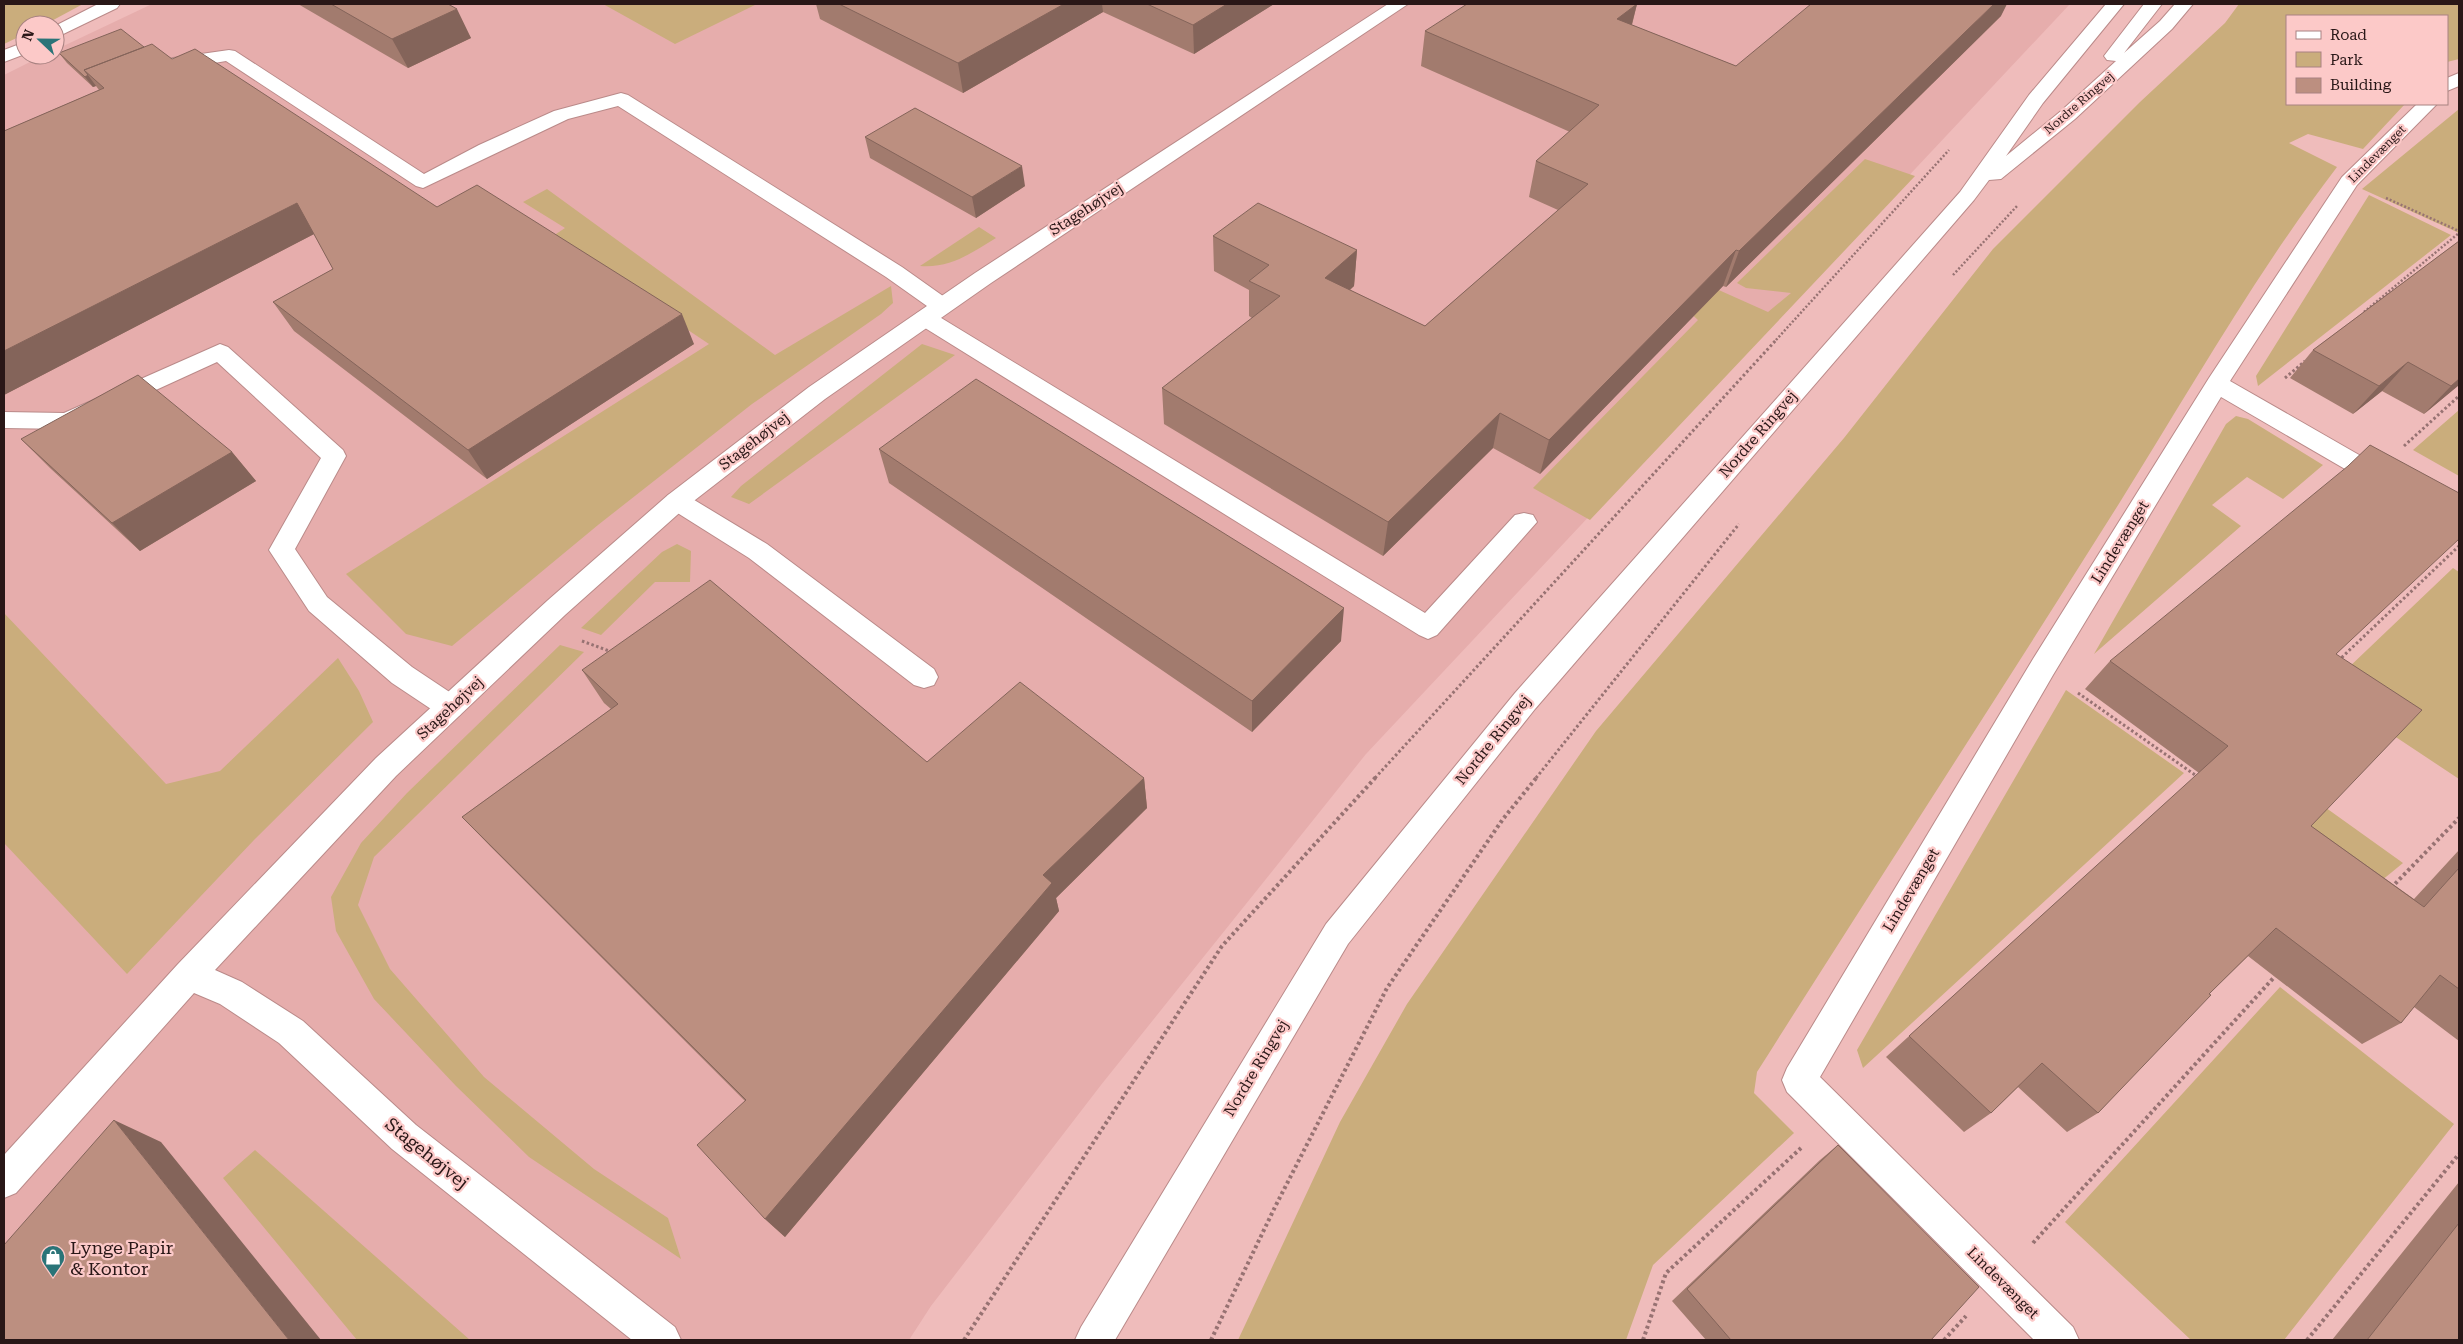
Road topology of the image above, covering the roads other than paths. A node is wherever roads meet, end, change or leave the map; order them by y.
1 (111, 4) edge
2 (1398, 4) edge
3 (2115, 4) edge
4 (2154, 4) edge
5 (2184, 4) edge
6 (65, 28) edge
7 (152, 72) edge
8 (2427, 105) edge
9 (2068, 115) junction
10 (1967, 196) junction
11 (933, 312) junction
12 (2217, 384) junction
13 (4, 420) edge
14 (2401, 490) edge
15 (677, 501) junction
16 (1524, 522) dead end
17 (924, 676) dead end
18 (450, 707) junction
19 (189, 975) junction
20 (4, 1181) edge
21 (662, 1340) edge
22 (1094, 1340) edge
23 (2060, 1340) edge

1 - 6 street
2 - 11 street, Stagehøjvej
3 - 10 street, Nordre Ringvej
4 - 9 street
5 - 9 street, Nordre Ringvej
7 - 11 street
8 - 12 street, Lindevænget
9 - 10 street, Nordre Ringvej
10 - 22 street, Nordre Ringvej
11 - 15 street, Stagehøjvej
11 - 16 street
12 - 14 street
12 - 23 street, Lindevænget
13 - 18 street
15 - 17 street
15 - 18 street, Stagehøjvej
18 - 19 street, Stagehøjvej
19 - 20 street, Stagehøjvej
19 - 21 street, Stagehøjvej

